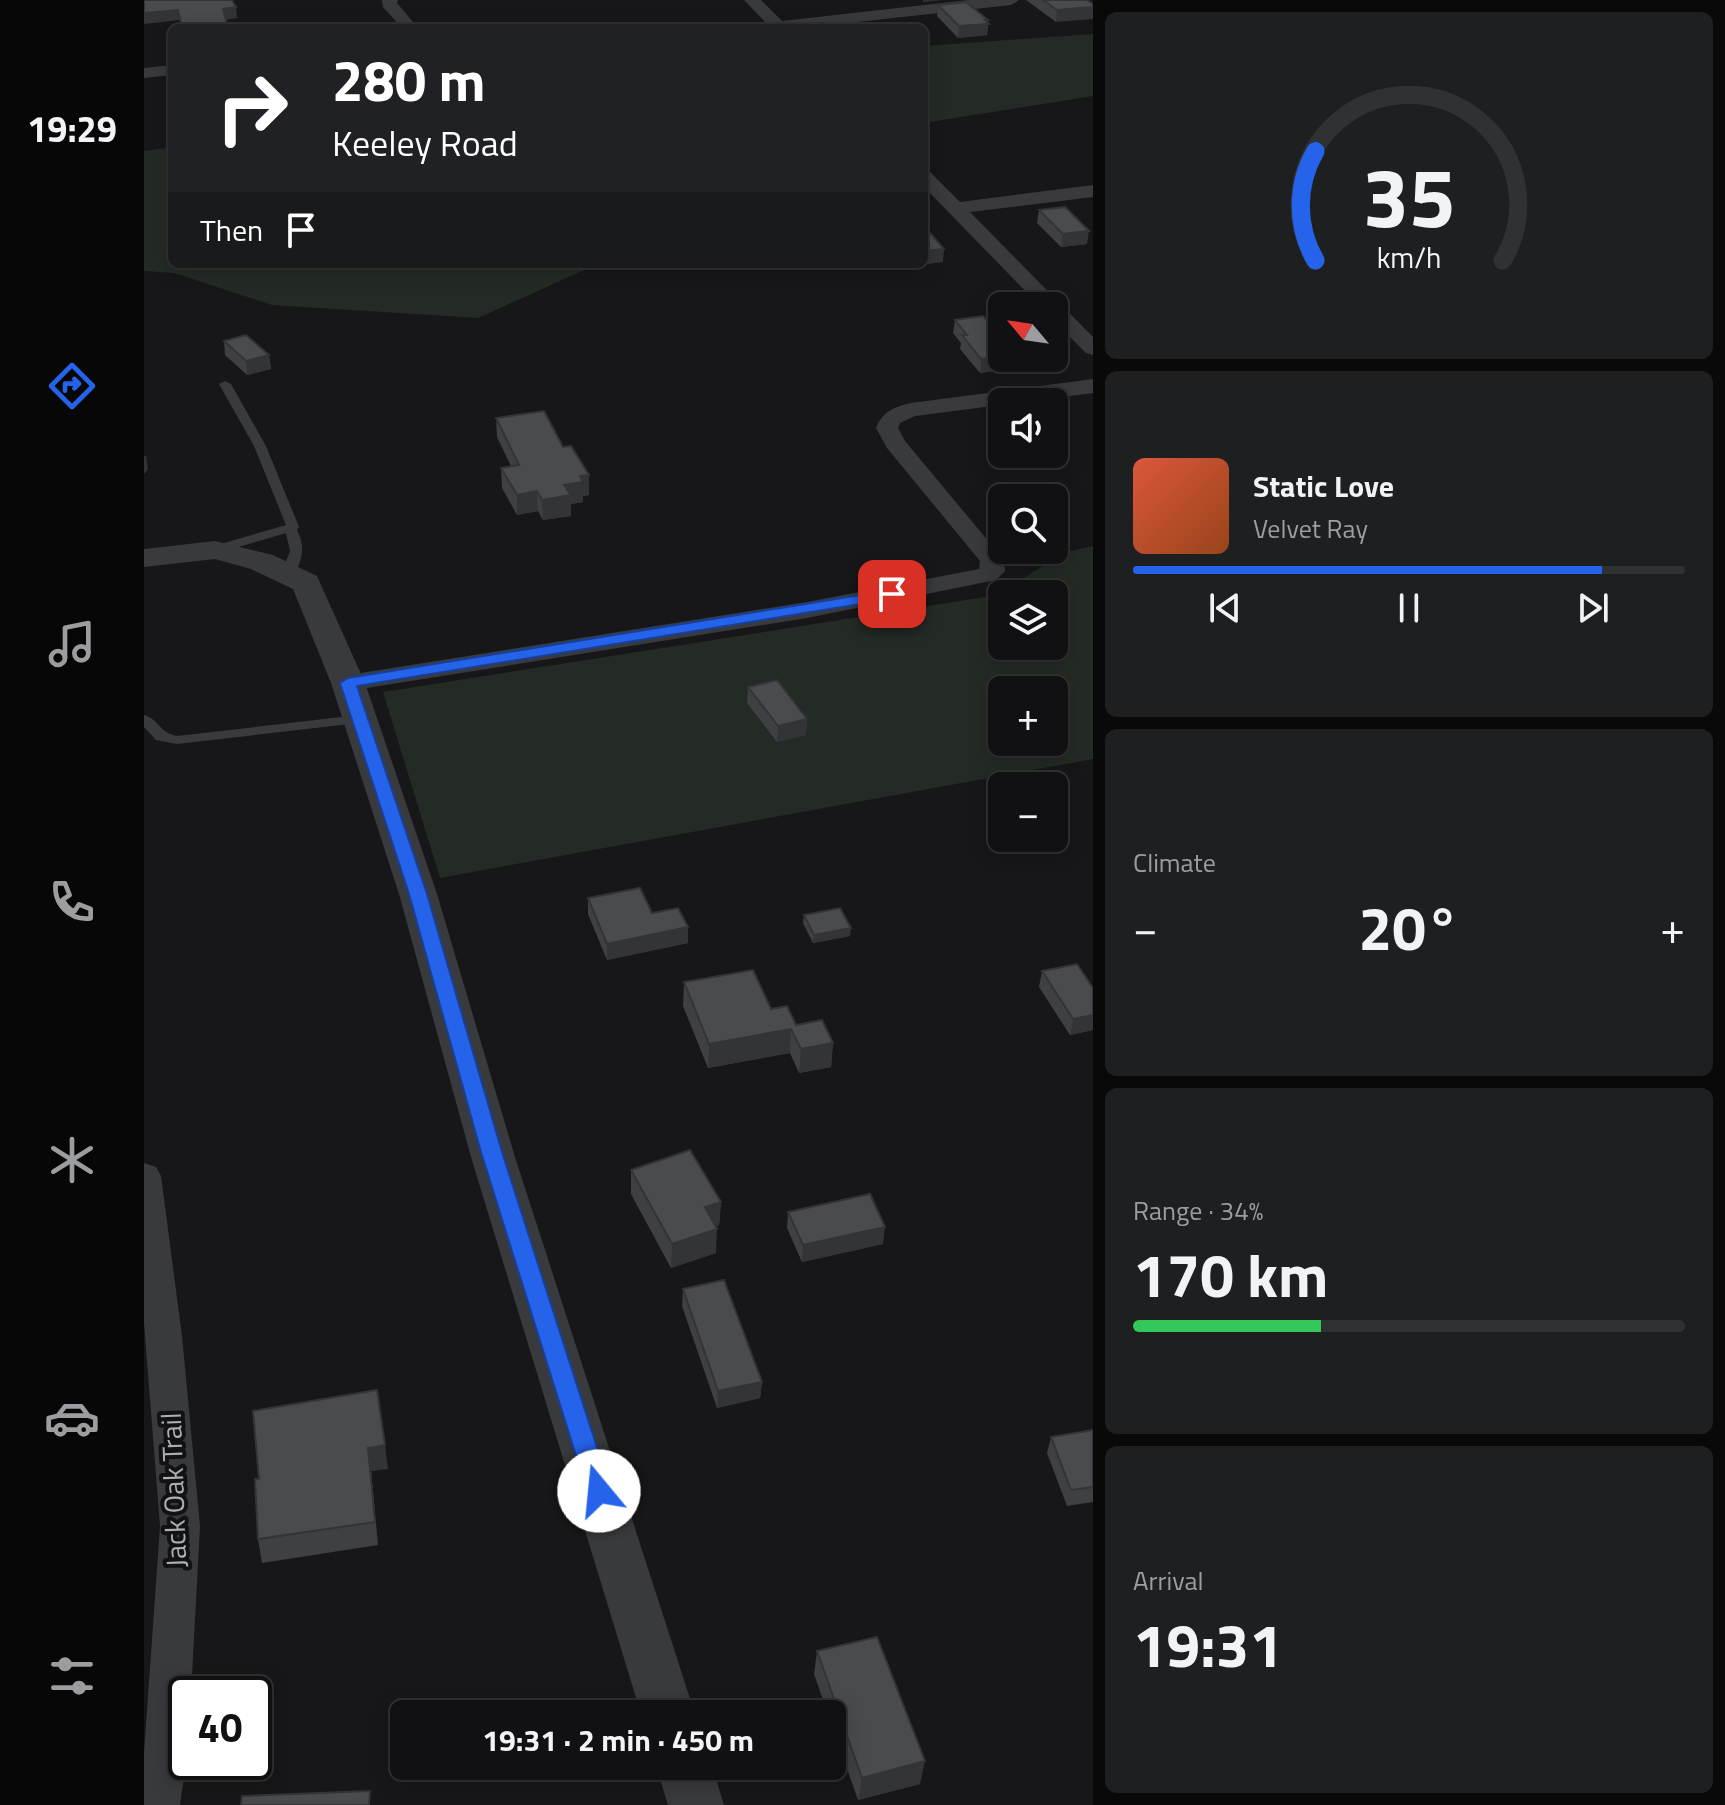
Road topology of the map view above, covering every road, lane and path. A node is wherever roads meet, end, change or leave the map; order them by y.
1 (390, 0) edge
2 (752, 0) edge
3 (1011, 0) edge
4 (408, 24) edge
5 (776, 24) edge
6 (805, 24) edge
7 (168, 70) edge
8 (144, 73) edge
9 (928, 180) edge
10 (1093, 191) edge
11 (956, 208) junction
12 (1037, 292) edge
13 (1068, 323) edge
14 (1093, 349) edge
15 (225, 384) dead end
16 (1093, 386) edge
17 (290, 528) junction
18 (215, 550) junction
19 (144, 558) edge
20 (288, 574) junction
21 (354, 701) junction
22 (144, 719) edge
23 (144, 1176) edge
24 (154, 1338) edge
25 (664, 1700) edge
26 (688, 1780) edge
27 (158, 1805) edge
28 (696, 1805) edge

1 - 4 street
2 - 5 street
3 - 6 street
7 - 8 street
9 - 11 street
10 - 11 street
11 - 12 street
13 - 14 street
15 - 17 lane
16 - 21 street
17 - 18 lane
17 - 20 lane
18 - 19 street
18 - 20 street
20 - 21 street
21 - 22 lane
21 - 25 street
23 - 24 street, Jack Oak Trail
24 - 27 street, Jack Oak Trail
26 - 28 street

